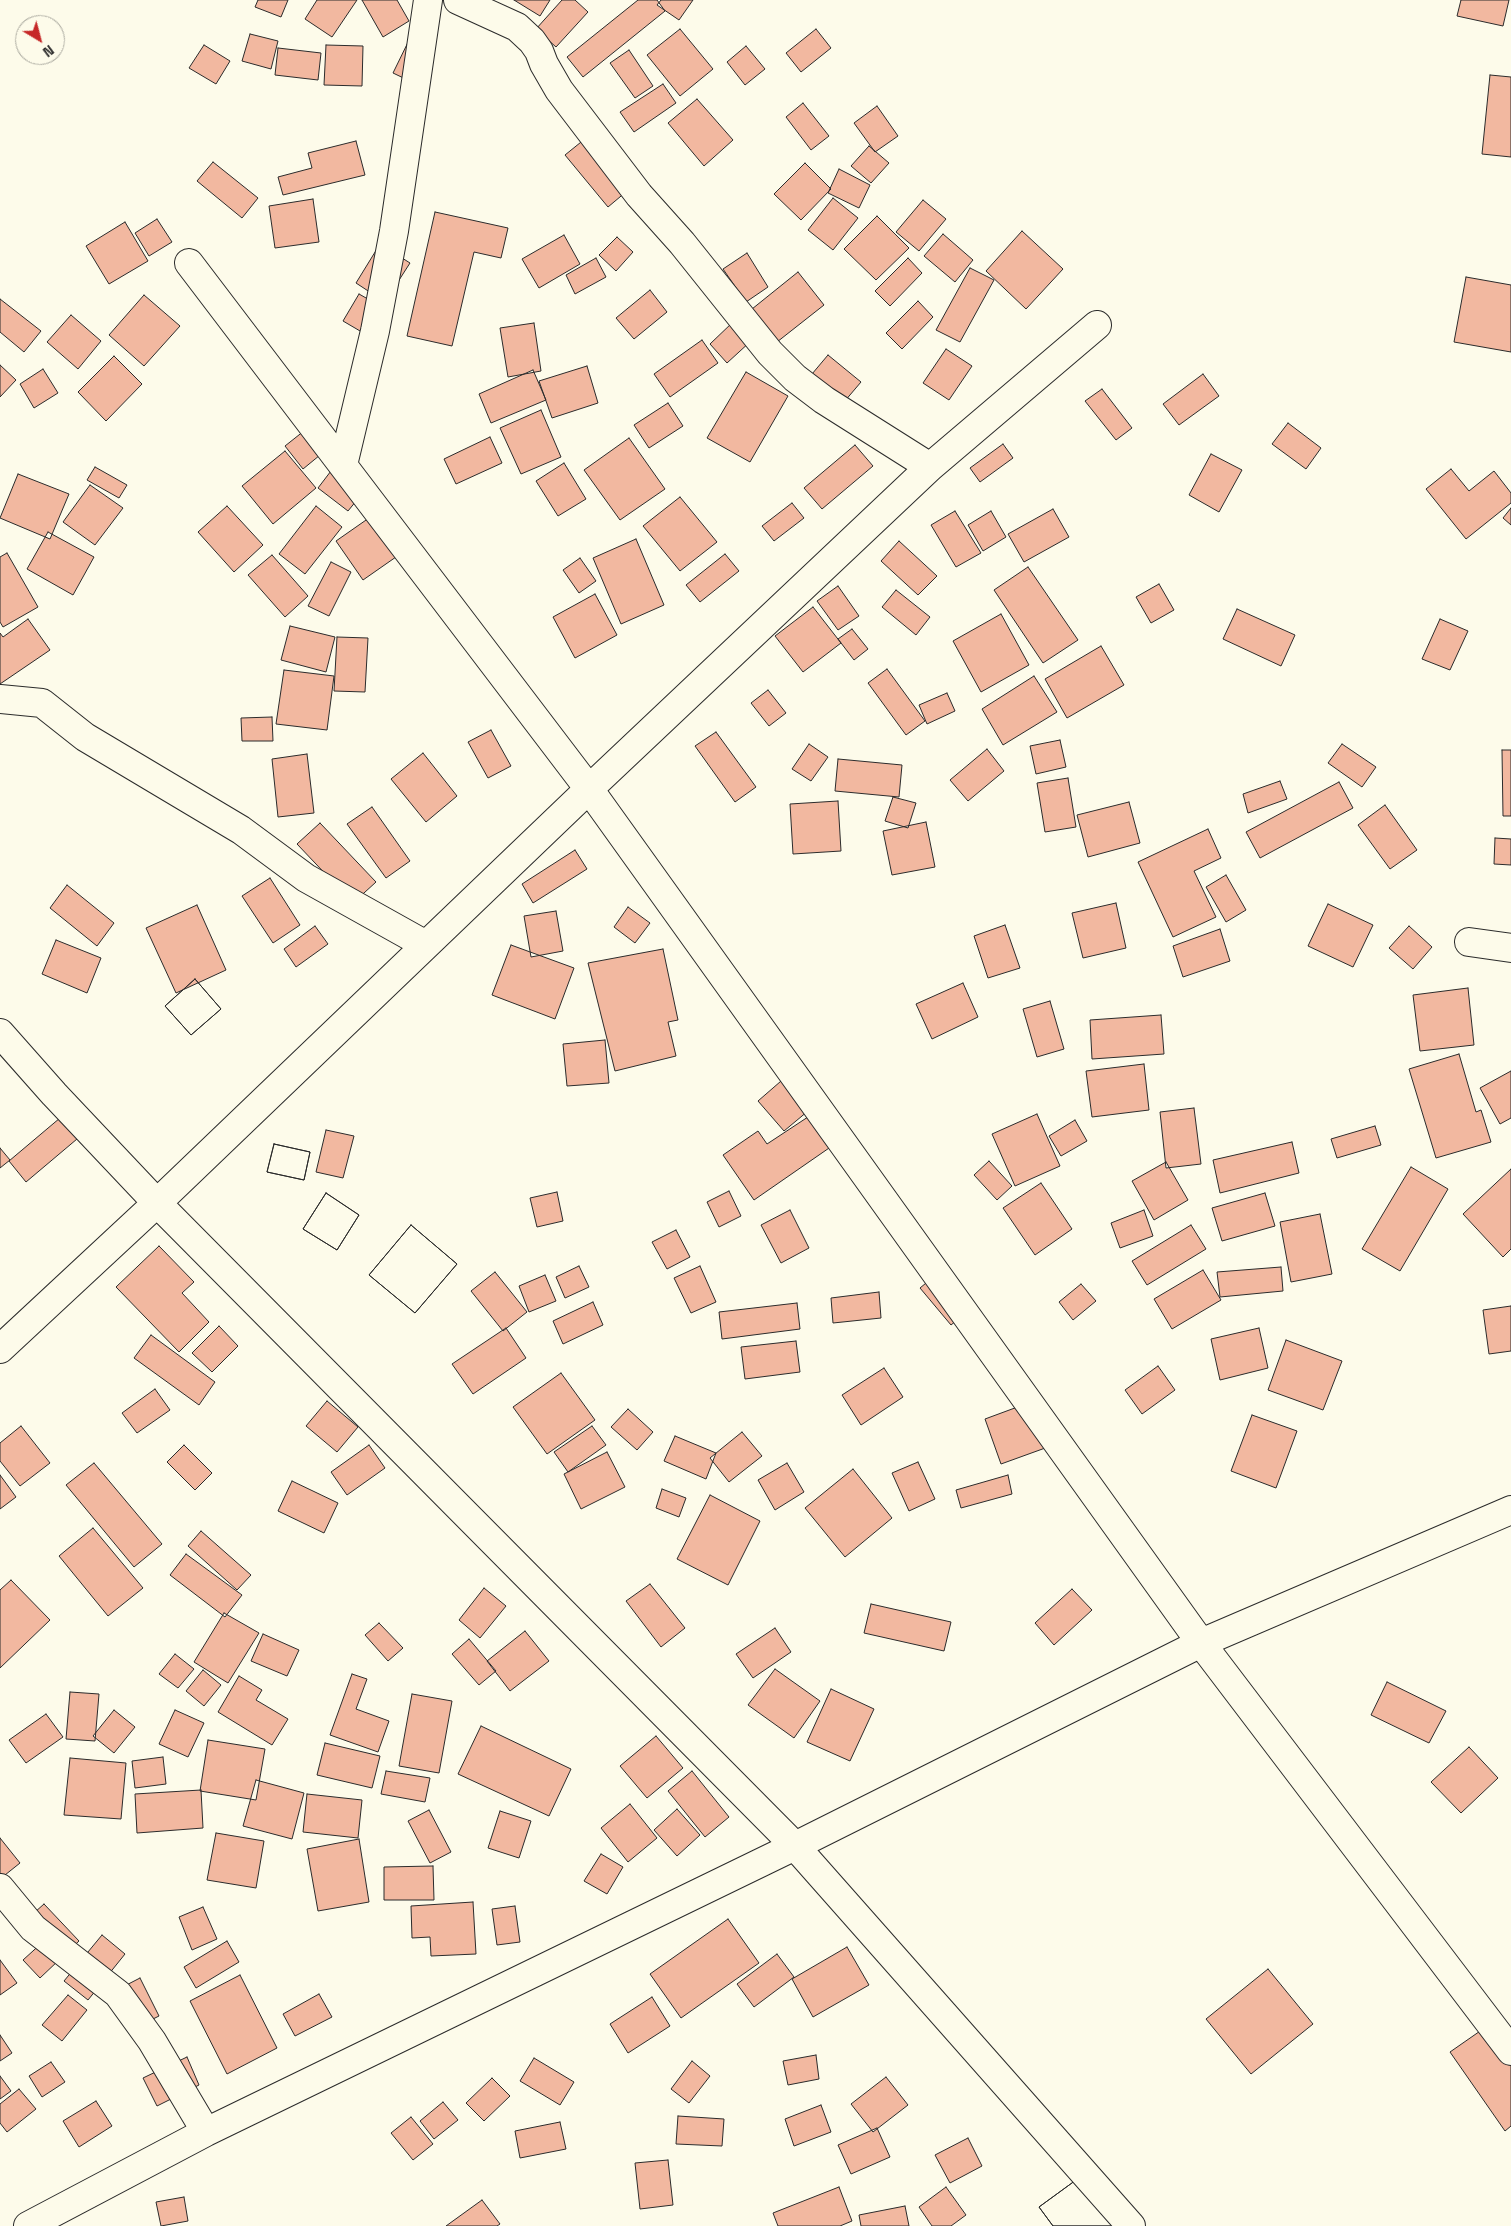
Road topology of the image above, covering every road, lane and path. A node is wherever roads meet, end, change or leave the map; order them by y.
1 (428, 0) edge
2 (458, 0) edge
3 (189, 263) dead end
4 (1097, 325) dead end
5 (343, 465) junction
6 (930, 467) junction
7 (0, 699) edge
8 (590, 789) junction
9 (1469, 942) dead end
10 (426, 945) junction
11 (1511, 948) edge
12 (0, 1032) edge
13 (157, 1203) junction
14 (0, 1349) edge
15 (1511, 1510) edge
16 (1200, 1643) junction
17 (795, 1846) junction
18 (0, 1888) edge
19 (1511, 2051) edge
20 (206, 2132) junction
21 (28, 2226) edge
22 (1131, 2226) edge

1 - 5 street
2 - 6 street
3 - 5 street
4 - 6 street
5 - 8 street
6 - 8 street
7 - 10 street
8 - 10 street
8 - 16 street
9 - 11 street
10 - 13 street
12 - 13 street
13 - 14 street
13 - 17 street
15 - 16 street
16 - 17 street
16 - 19 street
17 - 20 street
17 - 22 street
18 - 20 street
20 - 21 street

